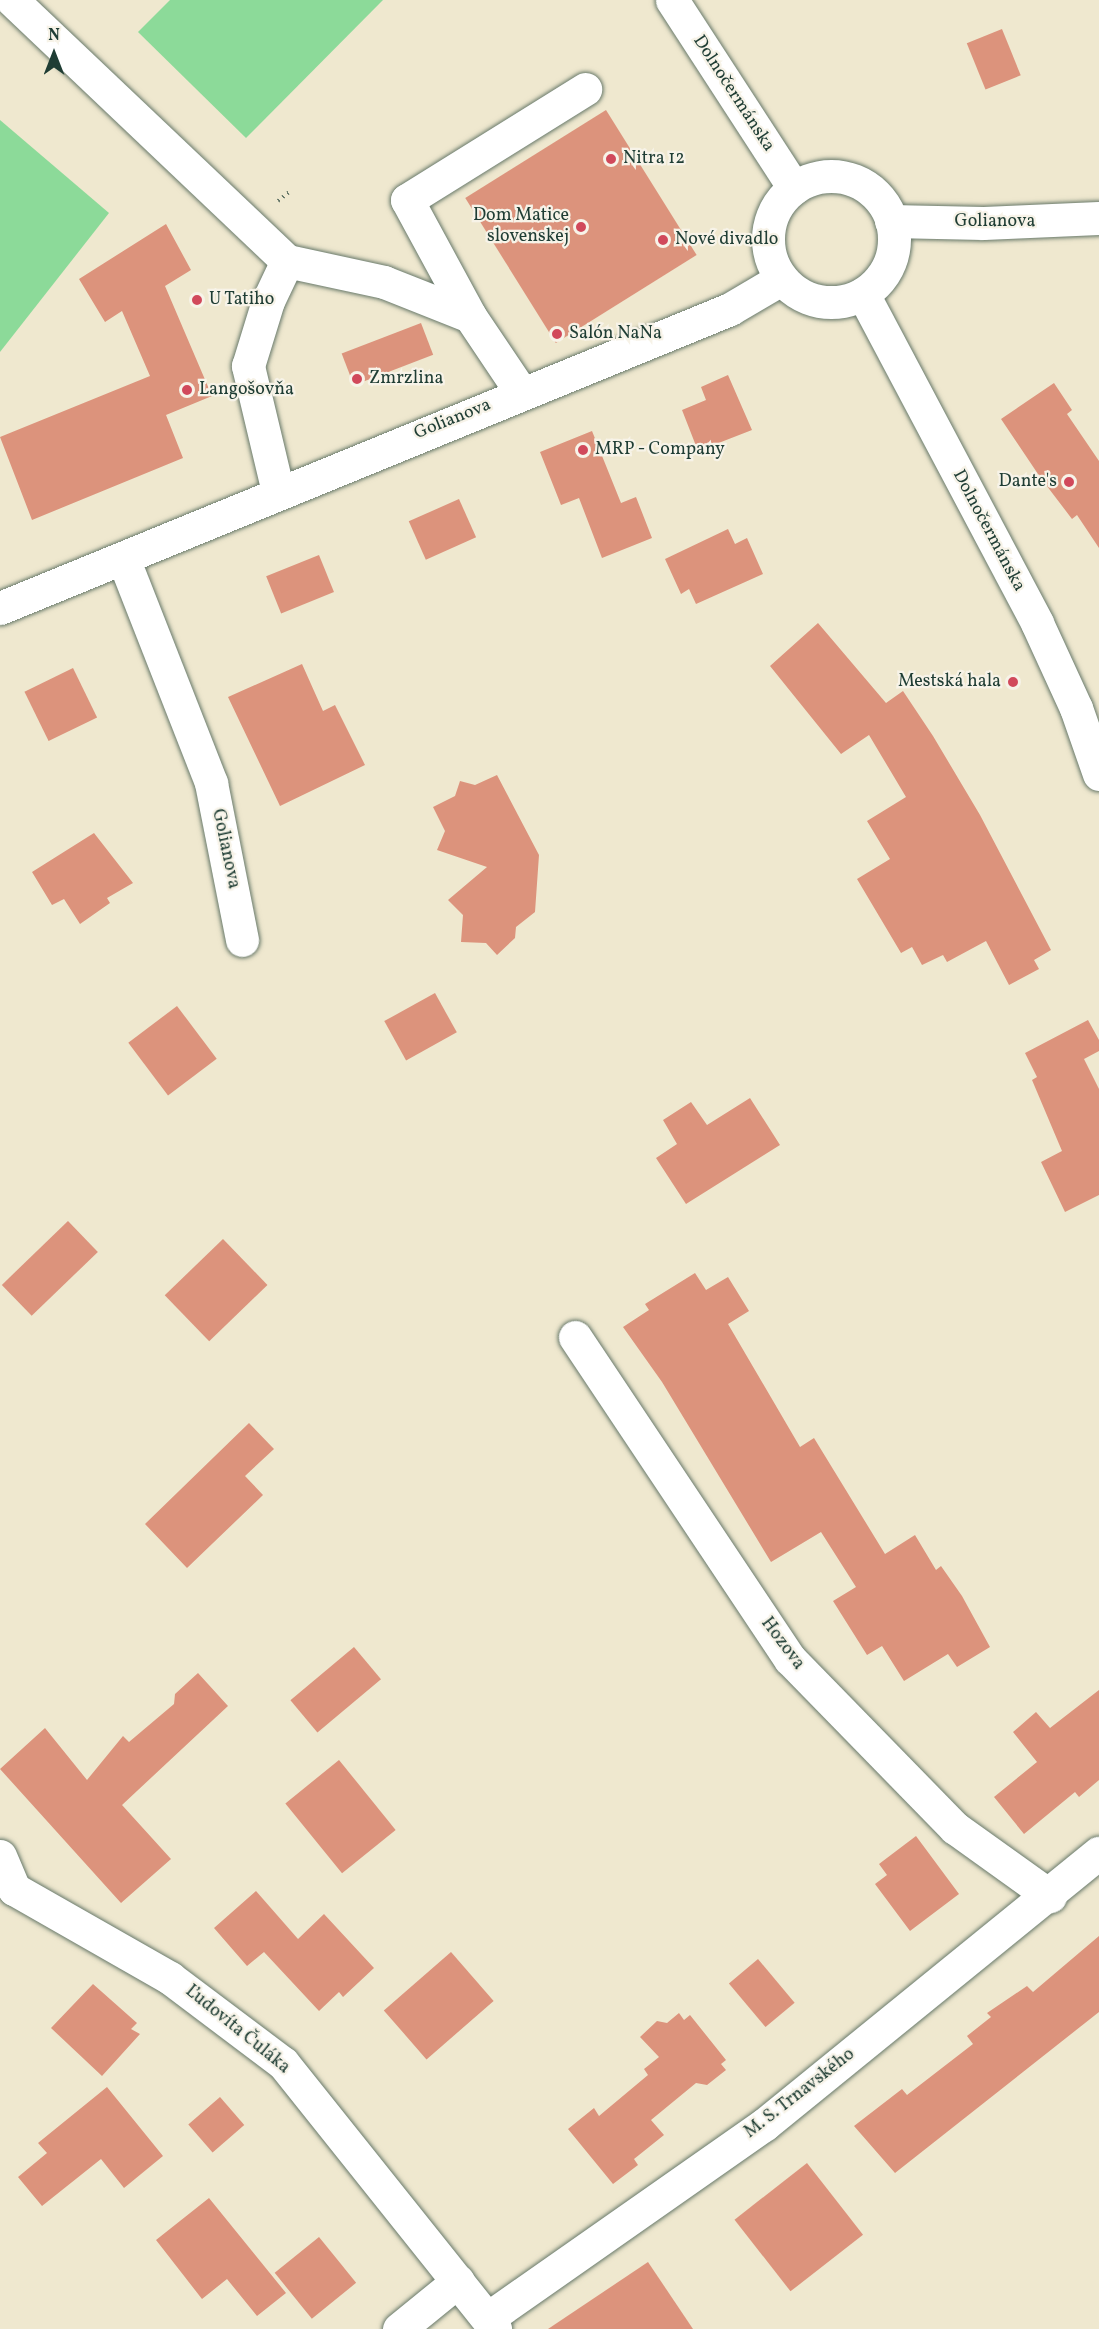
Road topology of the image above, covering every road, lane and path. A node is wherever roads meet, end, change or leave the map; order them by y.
1 (12, 0) edge
2 (672, 0) edge
3 (585, 89) dead end
4 (794, 188) junction
5 (1099, 218) edge
6 (891, 221) junction
7 (287, 261) junction
8 (781, 279) junction
9 (863, 294) junction
10 (470, 316) junction
11 (521, 392) junction
12 (278, 492) junction
13 (123, 558) junction
14 (0, 608) edge
15 (1099, 774) edge
16 (242, 940) dead end
17 (575, 1337) dead end
18 (1099, 1853) edge
19 (0, 1856) edge
20 (1050, 1896) junction
21 (458, 2281) junction
22 (491, 2324) edge
23 (399, 2329) edge

1 - 7 street
2 - 4 street, Dolnočermánska
3 - 10 street
4 - 6 street
4 - 8 street
5 - 6 street, Golianova
6 - 9 street
7 - 10 street
7 - 12 street
8 - 9 street
8 - 11 street, Golianova
9 - 15 street, Dolnočermánska
10 - 11 street
11 - 12 street, Golianova
12 - 13 street, Golianova
13 - 14 street, Golianova
13 - 16 street, Golianova
17 - 20 street, Hozova
18 - 20 street, M. S. Trnavského
19 - 21 street, Ľudovíta Čuláka
20 - 22 street, M. S. Trnavského
21 - 22 street, Ľudovíta Čuláka
21 - 23 street

